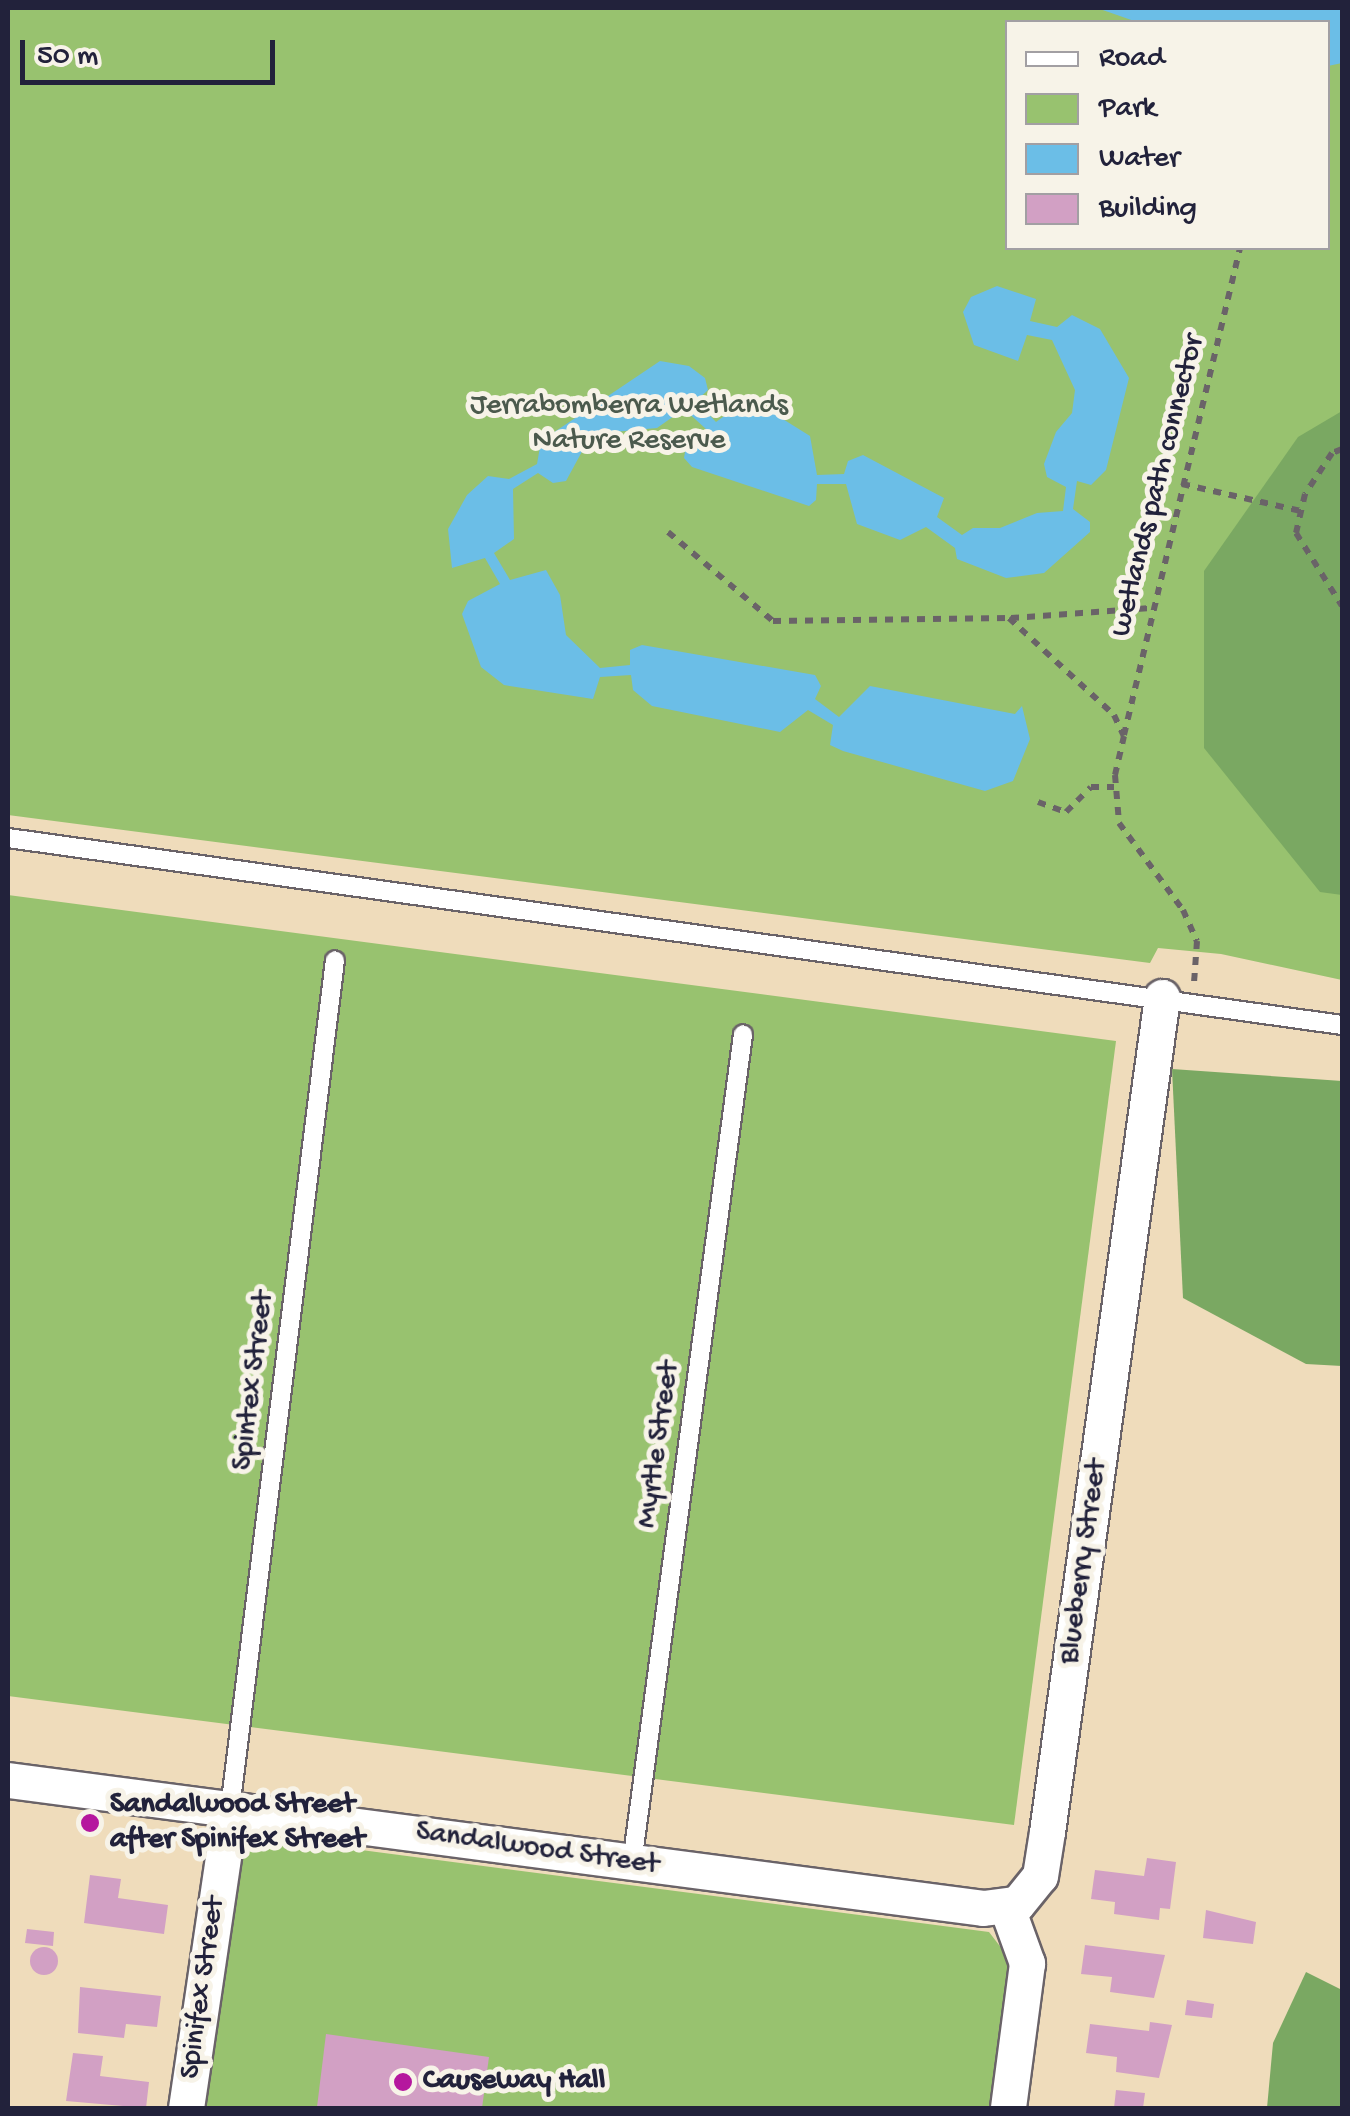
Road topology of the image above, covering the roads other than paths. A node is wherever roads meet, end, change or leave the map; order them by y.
1 (8, 838) edge
2 (335, 960) dead end
3 (1177, 999) junction
4 (1342, 1025) edge
5 (743, 1034) dead end
6 (8, 1780) edge
7 (230, 1809) junction
8 (632, 1863) junction
9 (1006, 1908) junction
10 (186, 2108) edge
11 (1008, 2108) edge

1 - 3 lane
2 - 7 lane, Spintex Street
3 - 4 lane
3 - 9 street, Blueberry Street
5 - 8 lane, Myrtle Street
6 - 7 street, Sandalwood Street
7 - 8 street, Sandalwood Street
7 - 10 street, Spinifex Street
8 - 9 street, Sandalwood Street
9 - 11 street

